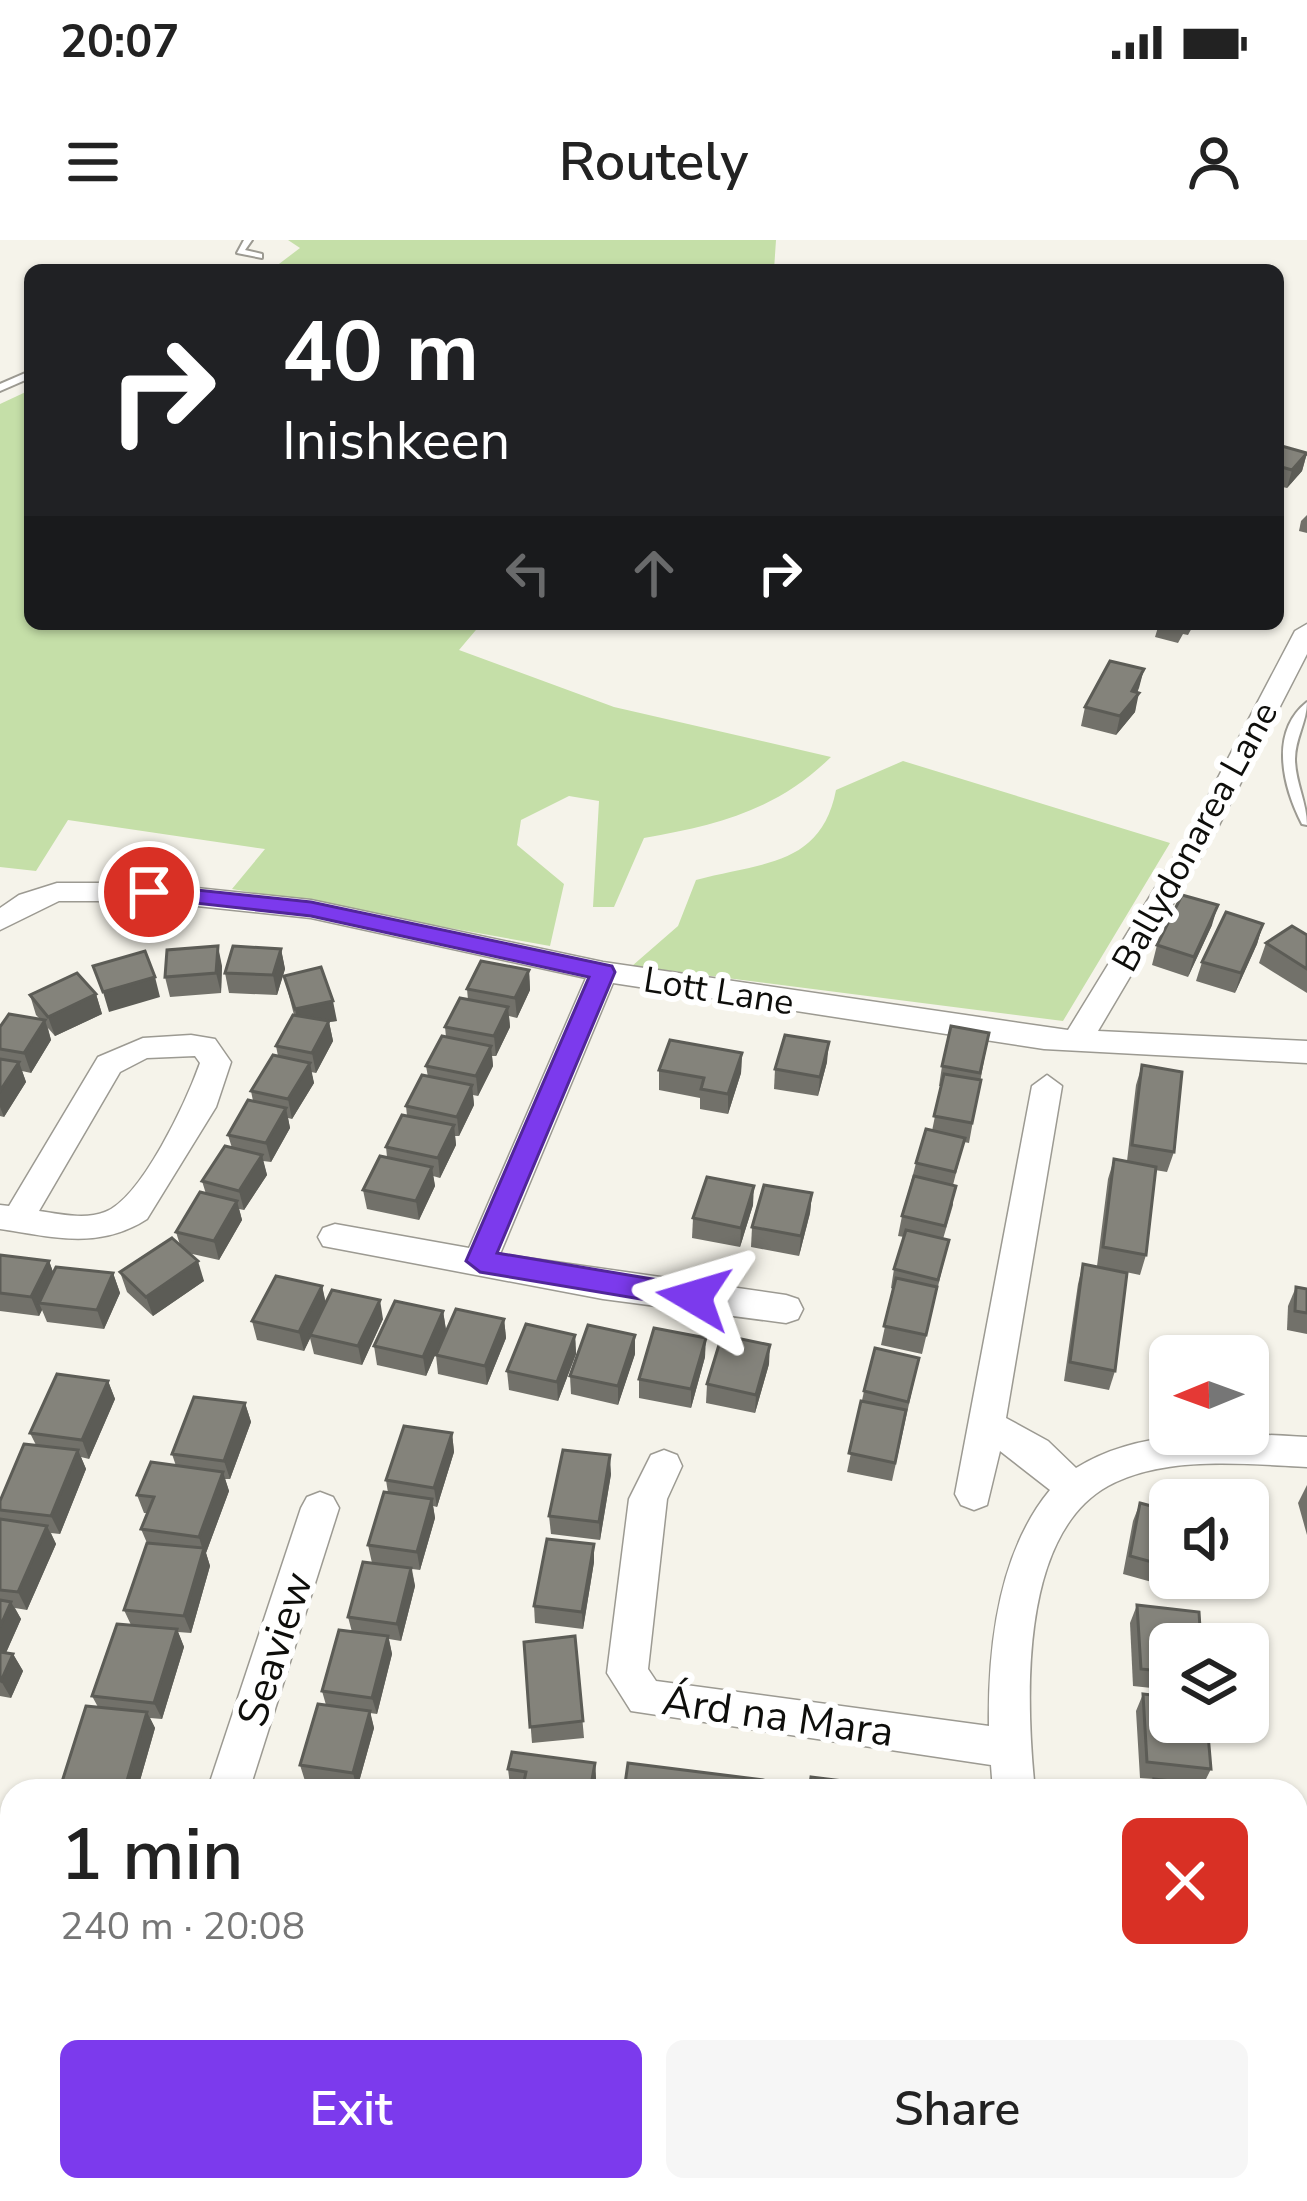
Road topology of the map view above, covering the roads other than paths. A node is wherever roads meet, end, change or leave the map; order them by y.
1 (248, 240) edge
2 (247, 264) edge
3 (1307, 631) edge
4 (1307, 706) edge
5 (1307, 821) edge
6 (0, 890) edge
7 (29, 902) junction
8 (0, 921) edge
9 (603, 972) junction
10 (1078, 1039) junction
11 (1307, 1052) edge
12 (1047, 1086) dead end
13 (9, 1218) edge
14 (335, 1237) dead end
15 (480, 1261) junction
16 (786, 1309) dead end
17 (990, 1426) junction
18 (1307, 1452) edge
19 (664, 1466) dead end
20 (1074, 1490) junction
21 (974, 1495) dead end
22 (320, 1508) dead end
23 (1008, 1748) junction
24 (233, 1779) edge
25 (1012, 1779) edge

1 - 2 lane
3 - 10 street, Ballydonarea Lane
4 - 5 lane
6 - 7 street
7 - 8 street, Lott Lane
7 - 9 street, Lott Lane
9 - 10 street, Lott Lane
9 - 15 street
10 - 11 street, Lott Lane
12 - 17 street
13 - 13 street
14 - 15 street
15 - 16 street
17 - 20 street
17 - 21 street
18 - 20 street
19 - 23 street, Árd na Mara
20 - 23 street
22 - 24 street, Seaview
23 - 25 street

